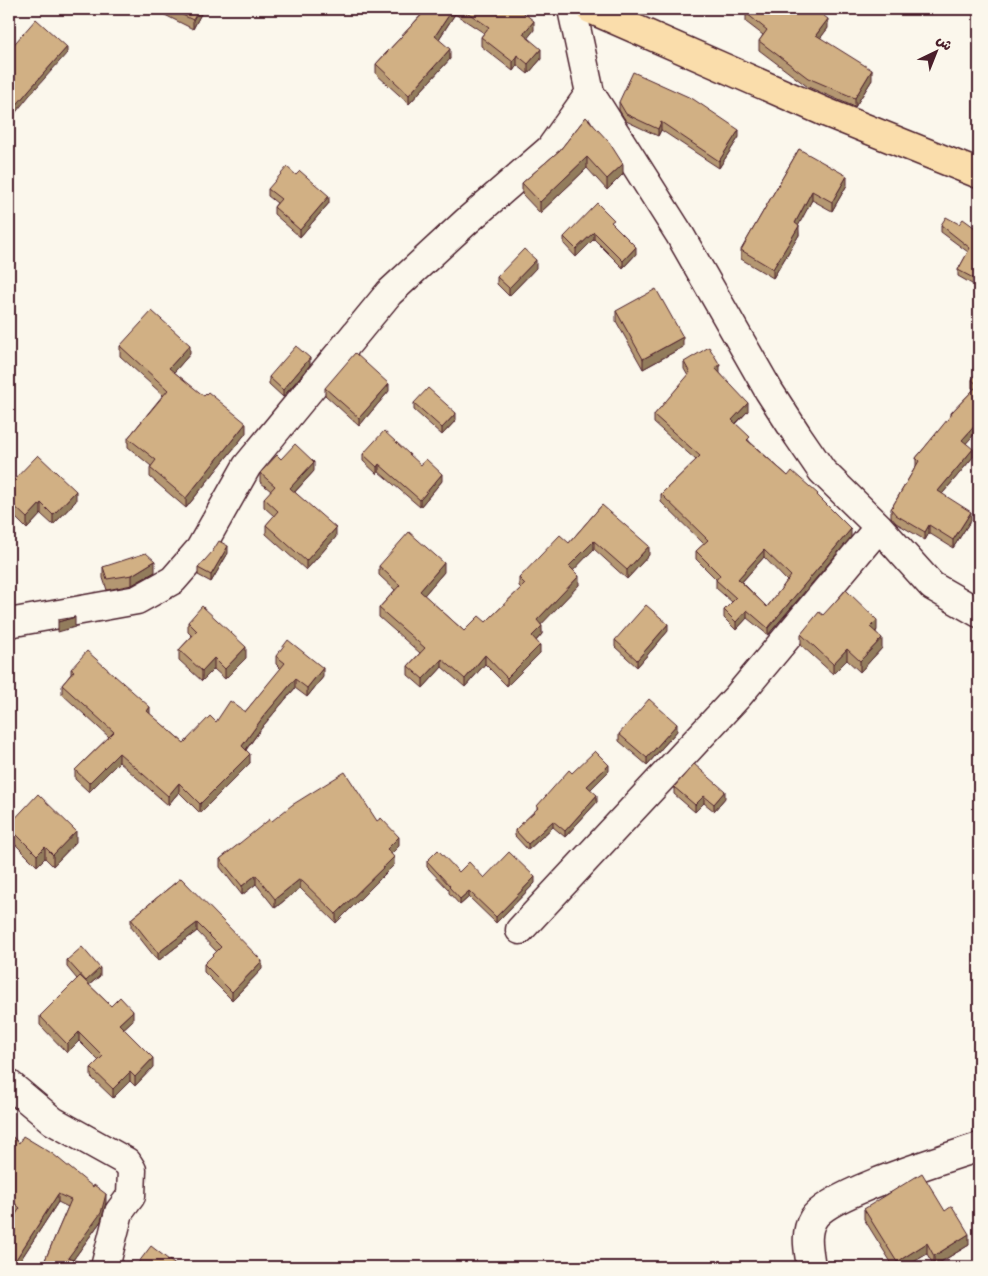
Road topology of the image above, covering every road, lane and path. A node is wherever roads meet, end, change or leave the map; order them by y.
1 (572, 9) edge
2 (590, 9) edge
3 (590, 93) junction
4 (979, 174) edge
5 (879, 527) junction
6 (979, 613) edge
7 (9, 623) edge
8 (520, 930) dead end
9 (9, 1084) edge
10 (979, 1147) edge
11 (105, 1267) edge
12 (811, 1267) edge

1 - 3 street
2 - 4 main road
3 - 5 street
3 - 7 street
5 - 6 street
5 - 8 street
9 - 11 street
10 - 12 street

